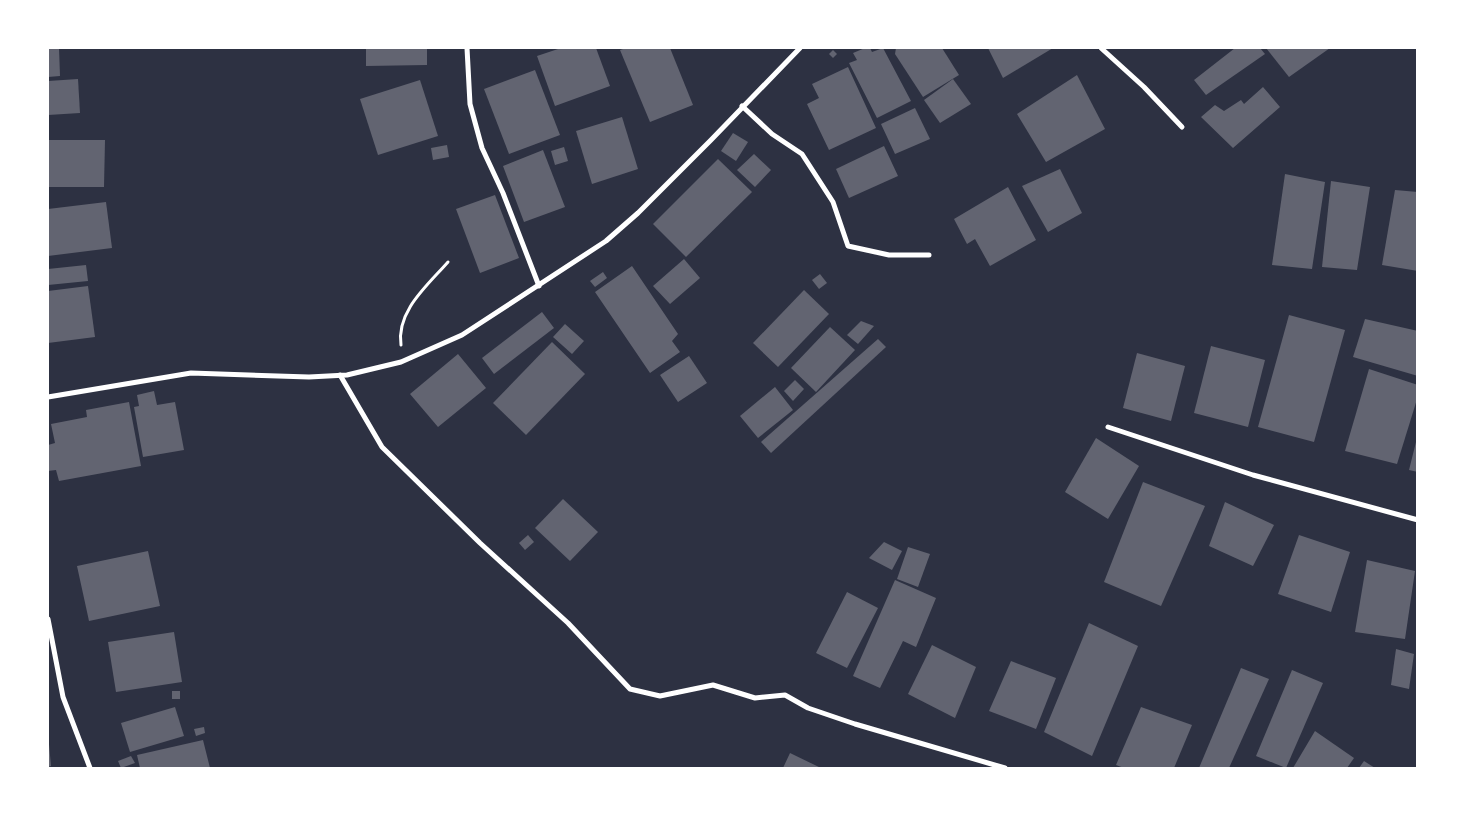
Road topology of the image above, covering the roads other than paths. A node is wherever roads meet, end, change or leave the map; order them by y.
1 (467, 48) edge
2 (800, 48) edge
3 (1101, 48) edge
4 (742, 106) junction
5 (1182, 127) dead end
6 (929, 255) dead end
7 (539, 286) junction
8 (340, 375) junction
9 (48, 397) edge
10 (1108, 427) dead end
11 (1418, 520) edge
12 (48, 619) edge
13 (90, 768) edge
14 (1005, 768) edge

1 - 7 street
2 - 4 street
3 - 5 street
4 - 6 street
4 - 7 street
7 - 8 street
8 - 9 street
8 - 14 street
10 - 11 street
12 - 13 street

